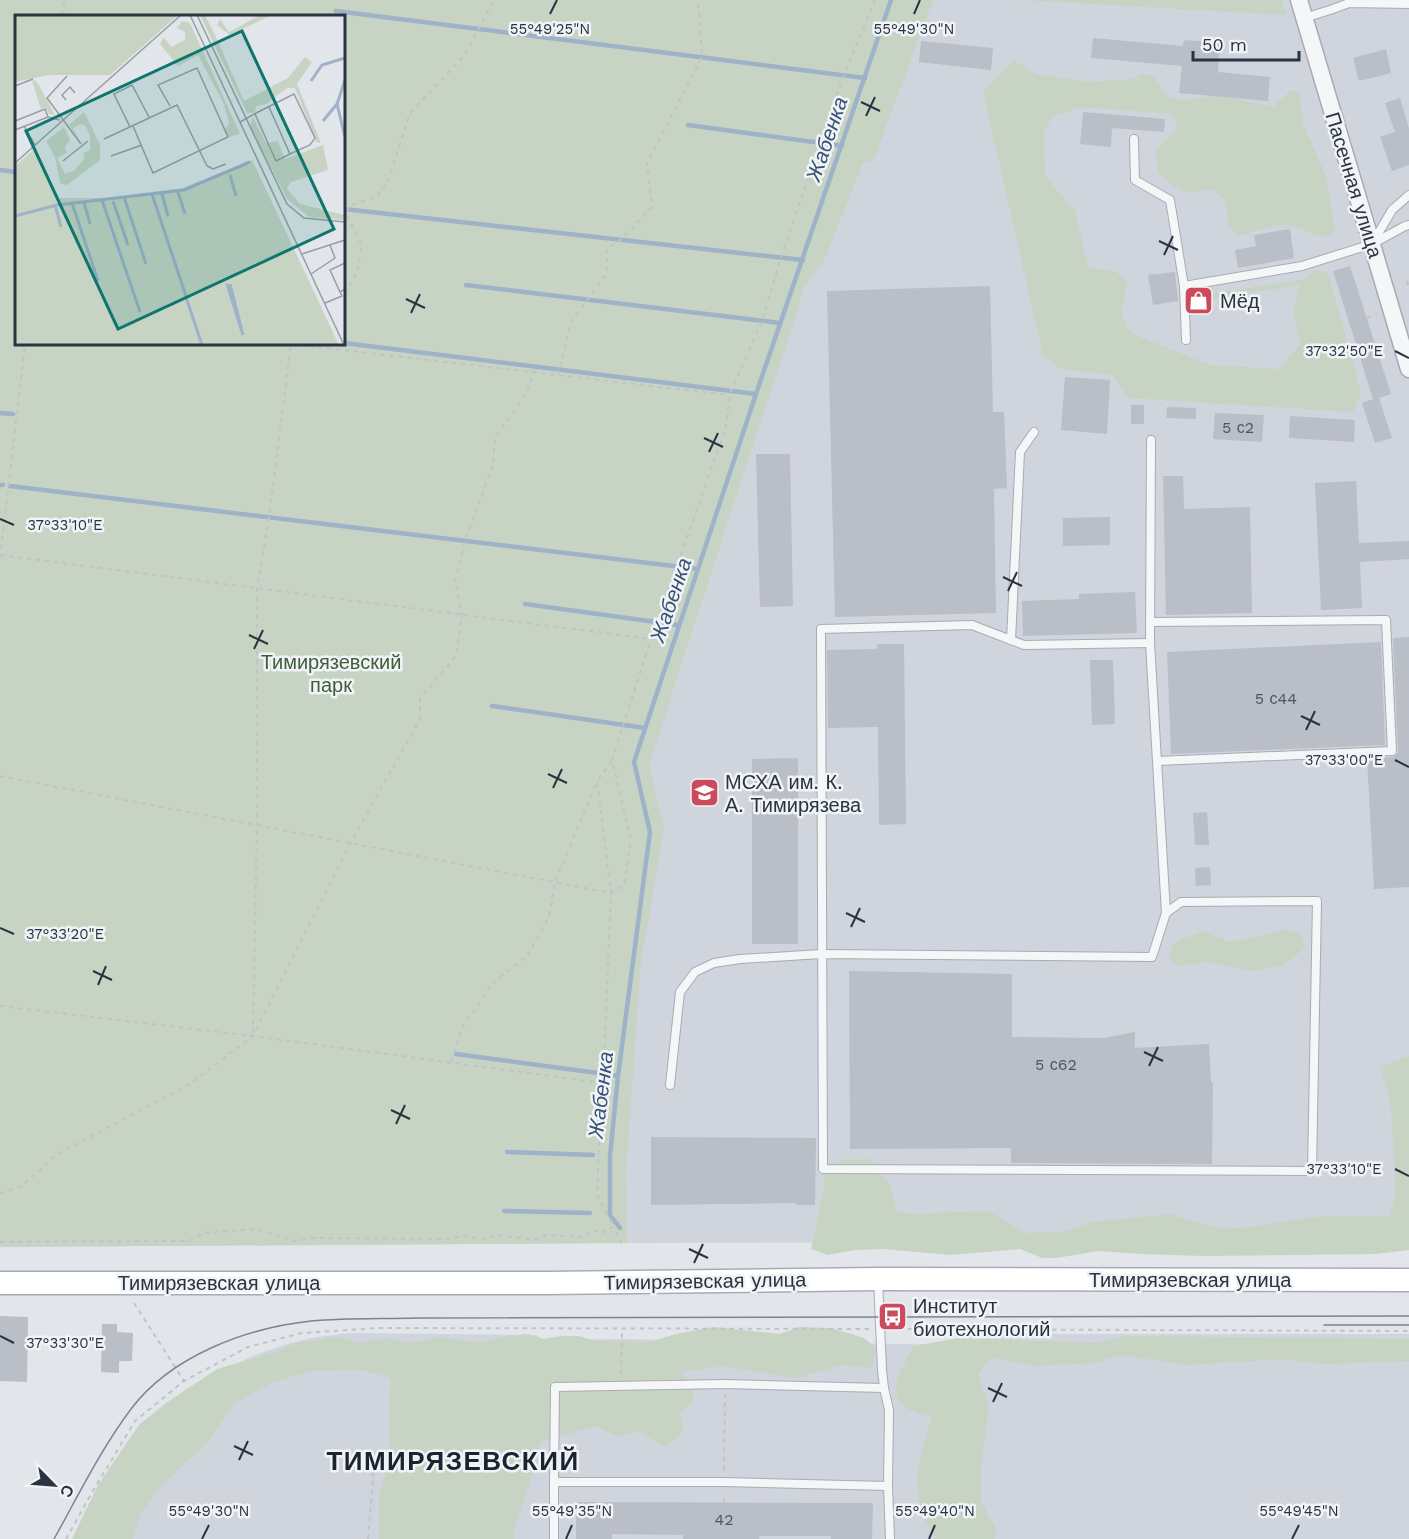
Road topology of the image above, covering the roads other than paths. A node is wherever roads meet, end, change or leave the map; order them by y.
1 (1299, 0) edge
2 (1409, 4) edge
3 (1304, 18) junction
4 (1134, 139) dead end
5 (1409, 195) edge
6 (1409, 225) edge
7 (1372, 244) junction
8 (1184, 286) junction
9 (1186, 340) dead end
10 (1409, 369) edge
11 (1034, 432) dead end
12 (1152, 440) dead end
13 (1150, 622) junction
14 (1011, 640) junction
15 (1150, 643) junction
16 (1157, 761) junction
17 (1166, 913) junction
18 (821, 954) junction
19 (670, 1084) dead end
20 (878, 1279) junction
21 (1409, 1280) edge
22 (0, 1283) edge
23 (884, 1388) junction
24 (554, 1482) junction
25 (888, 1486) junction
26 (554, 1539) edge
27 (890, 1539) edge

1 - 3 street, Пасечная улица
2 - 3 lane
3 - 7 street, Пасечная улица
4 - 8 lane
5 - 7 lane
6 - 7 lane
7 - 8 lane
7 - 10 street, Пасечная улица
8 - 9 lane
11 - 14 lane
12 - 13 lane
13 - 15 lane
13 - 16 lane
14 - 15 lane
14 - 18 lane
15 - 16 lane
16 - 17 lane
17 - 18 lane
17 - 18 lane
18 - 19 lane
20 - 21 main road, Тимирязевская улица
20 - 22 main road, Тимирязевская улица
20 - 23 lane
23 - 24 lane
23 - 25 lane
24 - 25 lane
24 - 26 lane
25 - 27 lane

